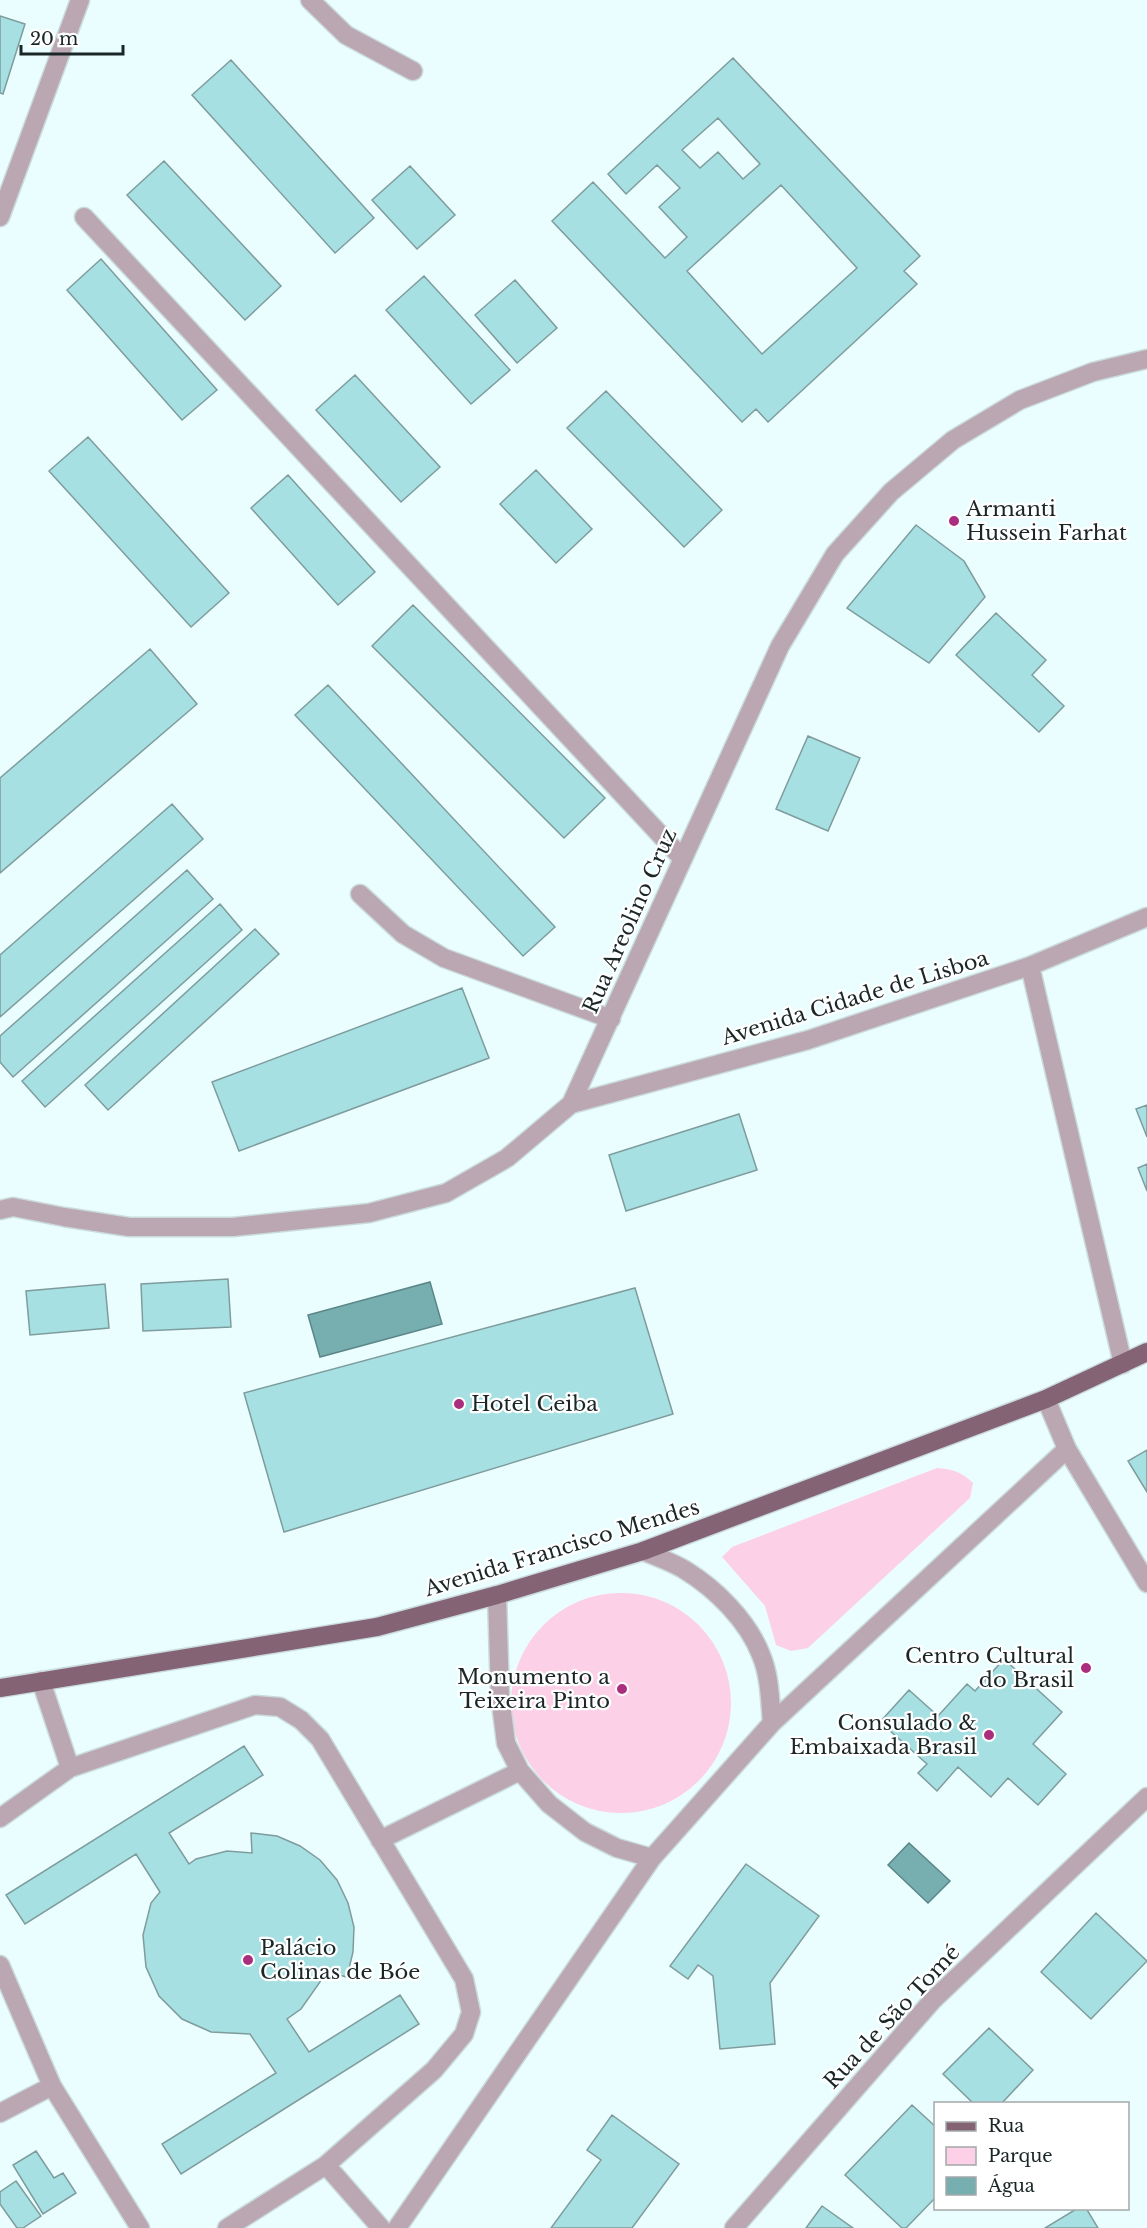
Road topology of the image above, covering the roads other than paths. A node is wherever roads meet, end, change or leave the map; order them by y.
1 (80, 0) edge
2 (310, 0) edge
3 (413, 70) dead end
4 (0, 217) edge
5 (84, 217) dead end
6 (1147, 359) edge
7 (683, 859) junction
8 (360, 894) dead end
9 (1147, 917) edge
10 (1030, 966) junction
11 (610, 1019) junction
12 (571, 1104) junction
13 (4, 1205) edge
14 (1147, 1352) edge
15 (1124, 1364) junction
16 (1046, 1398) junction
17 (1067, 1449) junction
18 (643, 1551) junction
19 (1147, 1583) edge
20 (497, 1595) junction
21 (41, 1682) junction
22 (0, 1689) edge
23 (772, 1723) junction
24 (70, 1768) junction
25 (520, 1770) junction
26 (1147, 1797) edge
27 (0, 1818) edge
28 (380, 1839) junction
29 (652, 1858) junction
30 (0, 1965) edge
31 (52, 2086) junction
32 (0, 2113) edge
33 (326, 2165) junction
34 (140, 2228) edge
35 (227, 2228) edge
36 (381, 2228) edge
37 (397, 2228) edge
38 (734, 2228) edge

1 - 4 street
2 - 3 street
5 - 7 street
6 - 7 street, Rua Areolino Cruz
7 - 11 street, Rua Areolino Cruz
8 - 11 street
9 - 10 street, Avenida Cidade de Lisboa
10 - 12 street, Avenida Cidade de Lisboa
10 - 15 street
11 - 12 street, Rua Areolino Cruz
12 - 13 street, Rua Areolino Cruz
14 - 15 main road, Avenida Francisco Mendes
15 - 16 main road, Avenida Francisco Mendes
16 - 17 street
16 - 18 main road, Avenida Francisco Mendes
17 - 19 street
17 - 23 street
18 - 20 main road, Avenida Francisco Mendes
18 - 23 street
20 - 21 main road, Avenida Francisco Mendes
20 - 25 street
21 - 22 main road, Avenida Francisco Mendes
21 - 24 street
23 - 29 street
24 - 27 street
24 - 28 street
25 - 28 street
25 - 29 street
26 - 38 street, Rua de São Tomé
28 - 33 street
29 - 37 street
30 - 31 street
31 - 32 street
31 - 34 street
33 - 35 street
33 - 36 street

